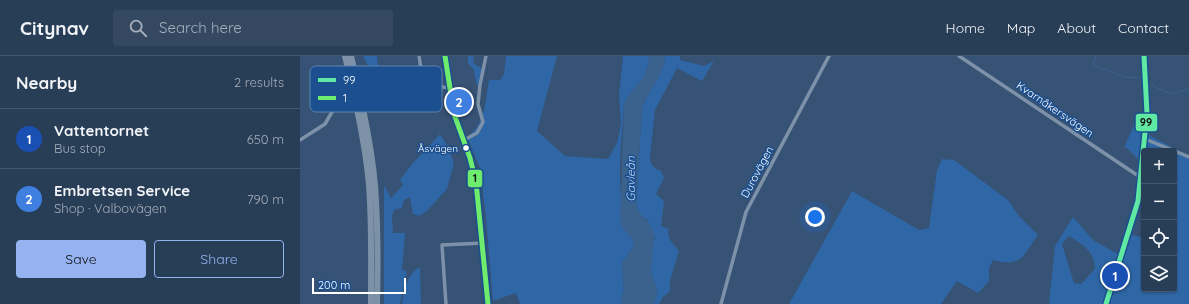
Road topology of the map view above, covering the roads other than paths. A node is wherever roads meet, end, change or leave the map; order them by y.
1 (345, 56) edge
2 (351, 56) edge
3 (419, 56) edge
4 (445, 56) edge
5 (486, 56) edge
6 (829, 56) edge
7 (959, 56) edge
8 (1144, 56) edge
9 (347, 66) edge
10 (353, 66) edge
11 (421, 66) edge
12 (442, 87) edge
13 (449, 88) junction
14 (333, 112) edge
15 (357, 112) edge
16 (364, 112) edge
17 (1145, 139) junction
18 (300, 140) edge
19 (464, 140) junction
20 (1189, 157) edge
21 (1140, 177) junction
22 (483, 243) junction
23 (371, 304) edge
24 (377, 304) edge
25 (446, 304) edge
26 (488, 304) edge
27 (721, 304) edge
28 (1106, 304) edge

1 - 9 highway
2 - 10 highway
3 - 11 street
4 - 13 main road
5 - 19 street
6 - 27 street, Durovägen
7 - 21 street, Kvarnåkersvägen
8 - 17 street
12 - 13 street
13 - 19 main road
14 - 18 street
15 - 23 highway
16 - 24 highway
17 - 20 street
17 - 21 street
19 - 22 main road
21 - 28 street
22 - 25 street
22 - 26 main road

